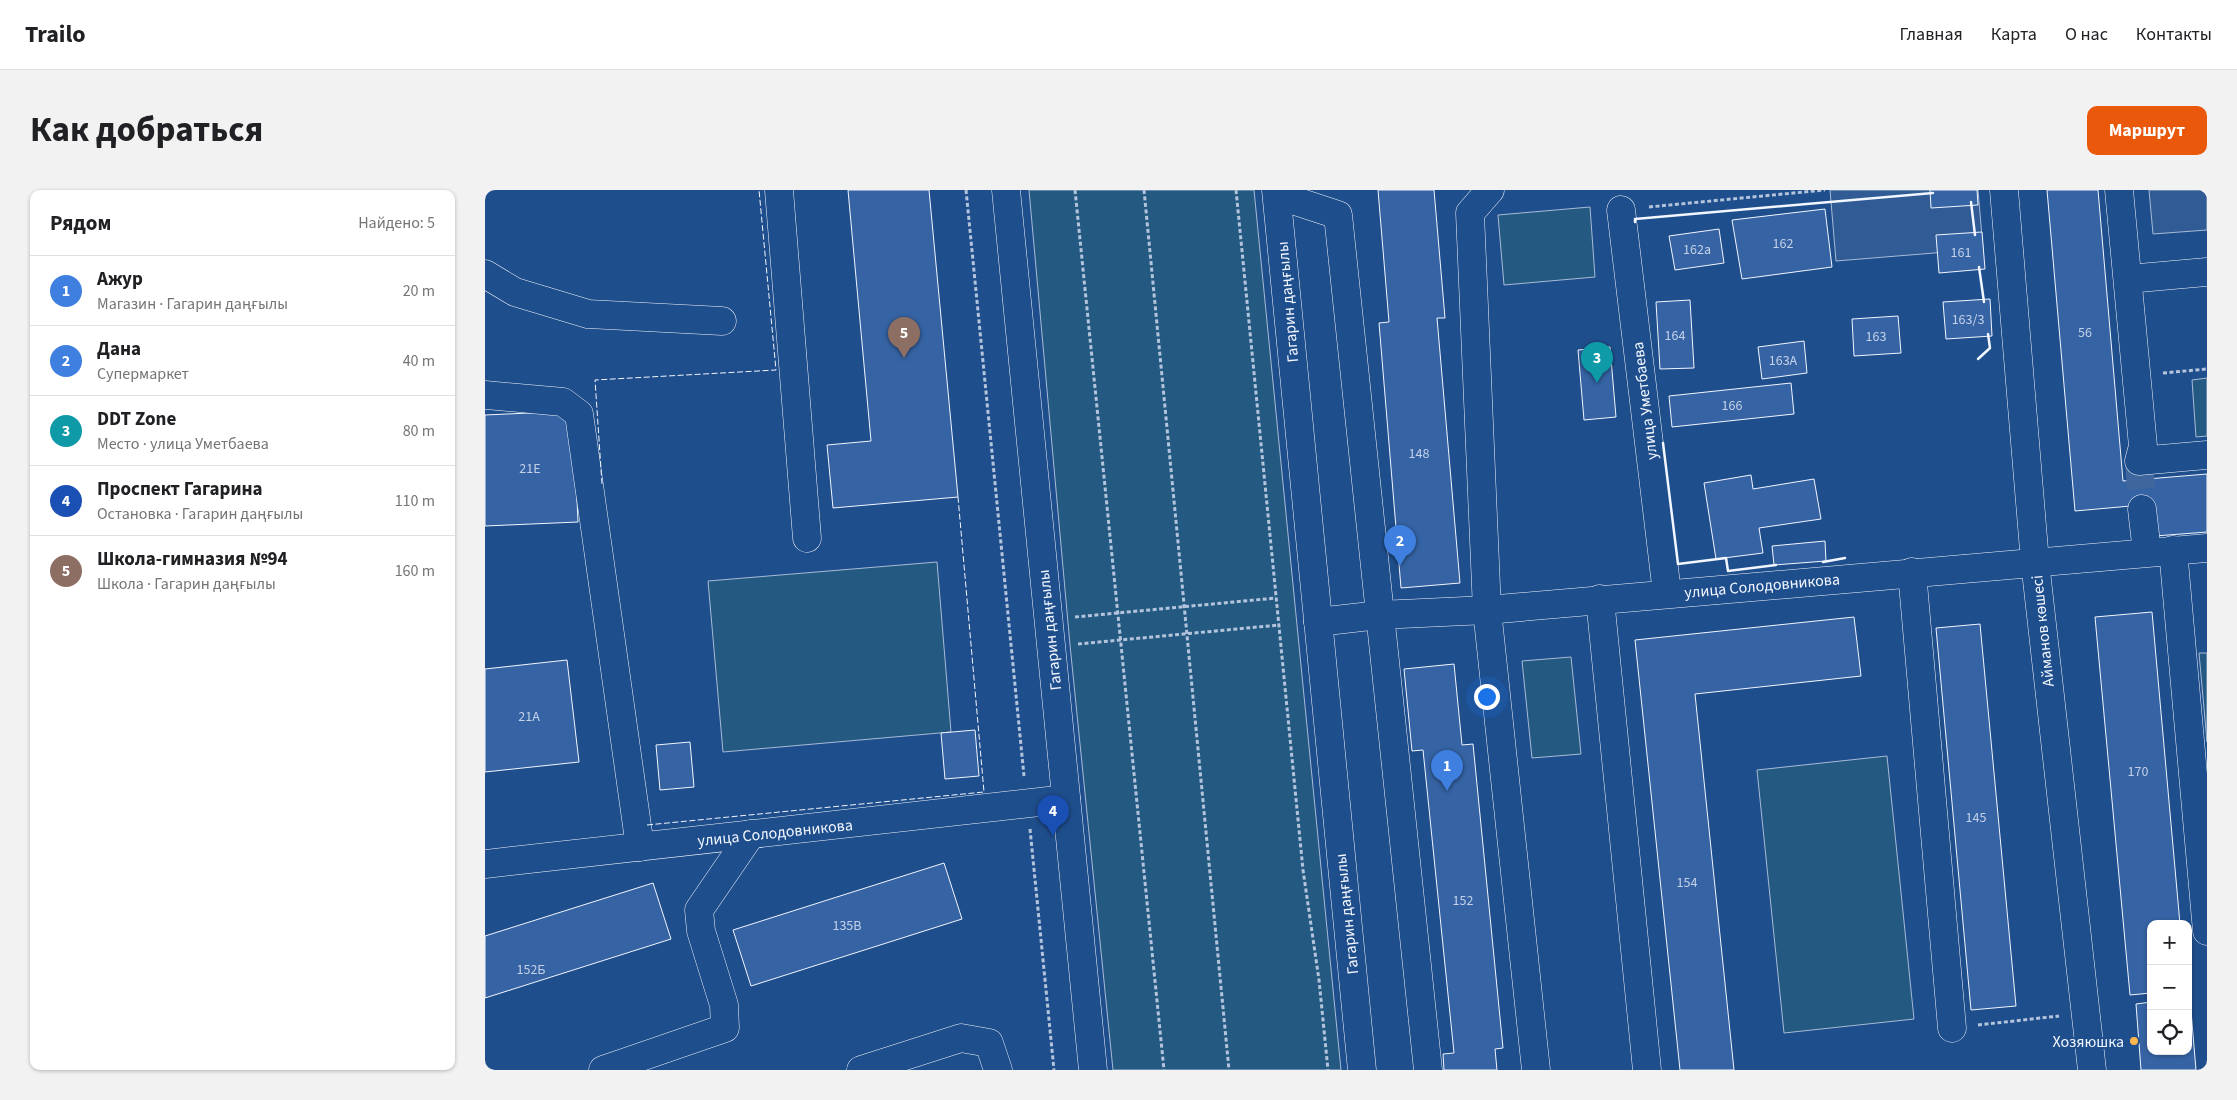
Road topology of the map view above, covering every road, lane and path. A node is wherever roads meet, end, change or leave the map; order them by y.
1 (779, 190) edge
2 (966, 190) edge
3 (1005, 190) edge
4 (1075, 190) edge
5 (1144, 190) edge
6 (1236, 190) edge
7 (1490, 190) edge
8 (1825, 190) edge
9 (2004, 190) edge
10 (2119, 190) edge
11 (1276, 193) edge
12 (1621, 210) joint
13 (2207, 272) edge
14 (485, 274) edge
15 (2128, 279) junction
16 (722, 321) dead end
17 (2207, 369) edge
18 (2138, 375) junction
19 (485, 395) edge
20 (2207, 455) edge
21 (2142, 509) tunnel mouth
22 (807, 538) dead end
23 (2207, 548) edge
24 (2160, 551) junction
25 (2035, 562) junction
26 (1912, 572) junction
27 (1667, 593) junction
28 (1276, 598) junction
29 (1600, 599) junction
30 (1182, 606) junction
31 (1487, 610) junction
32 (1118, 612) junction
33 (1379, 615) junction
34 (1068, 618) dead end
35 (1318, 622) junction
36 (1279, 625) junction
37 (1185, 633) junction
38 (1121, 640) junction
39 (1070, 645) dead end
40 (1066, 799) junction
41 (1027, 804) junction
42 (751, 834) junction
43 (641, 847) junction
44 (485, 864) edge
45 (2207, 931) edge
46 (2086, 1013) junction
47 (1953, 1028) joint
48 (603, 1070) edge
49 (861, 1070) edge
50 (998, 1070) edge
51 (1054, 1070) edge
52 (1093, 1070) edge
53 (1164, 1070) edge
54 (1229, 1070) edge
55 (1328, 1070) edge
56 (1362, 1070) edge
57 (1428, 1070) edge
58 (1536, 1070) edge
59 (1647, 1070) edge
60 (2092, 1070) edge

1 - 22 street
2 - 41 path
3 - 40 street, Гагарин даңғылы
4 - 32 path
5 - 30 path
6 - 28 path
7 - 31 street
8 - 12 path
9 - 25 street, Айманов көшесі
10 - 15 street
11 - 33 street
11 - 35 street, Гагарин даңғылы
12 - 27 street, улица Уметбаева
13 - 15 street
14 - 16 street
15 - 18 street
17 - 18 path
18 - 20 street
19 - 43 street
21 - 24 street
23 - 24 street, улица Солодовникова
24 - 25 street, улица Солодовникова
24 - 45 street
25 - 26 street, улица Солодовникова
25 - 46 street, Айманов көшесі
26 - 27 street, улица Солодовникова
26 - 47 street
27 - 29 street, улица Солодовникова
28 - 30 path
28 - 36 path
29 - 31 street, улица Солодовникова
29 - 59 street
30 - 32 path
30 - 37 path
31 - 33 street, улица Солодовникова
31 - 58 street
32 - 34 path
32 - 38 path
33 - 35 street, улица Солодовникова
33 - 57 street
35 - 56 street, Гагарин даңғылы
36 - 37 path
36 - 55 path
37 - 38 path
37 - 54 path
38 - 39 path
38 - 53 path
40 - 41 street, улица Солодовникова
40 - 52 street, Гагарин даңғылы
41 - 42 street, улица Солодовникова
41 - 51 path
42 - 43 street, улица Солодовникова
42 - 48 street
43 - 44 street, улица Солодовникова
46 - 47 path
46 - 60 street, Айманов көшесі
49 - 50 street

